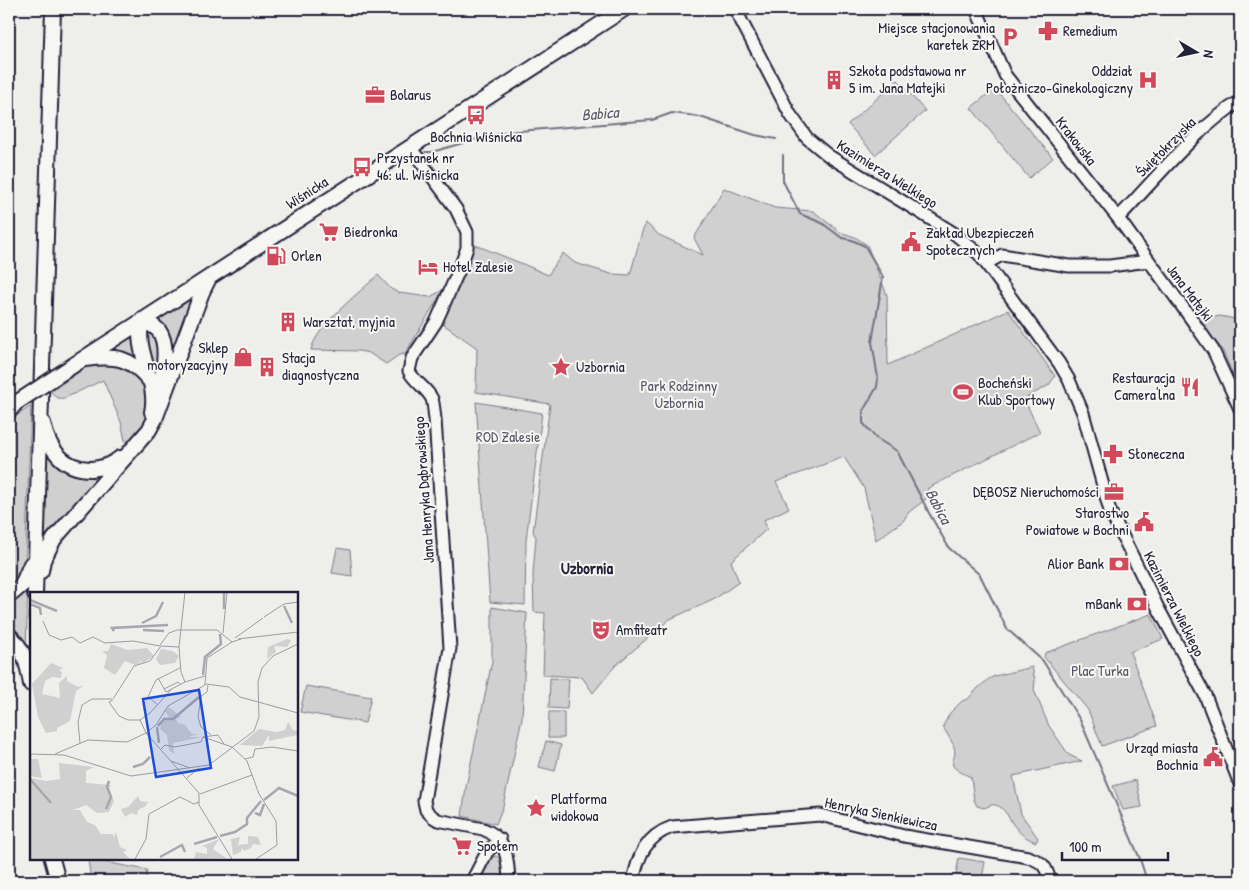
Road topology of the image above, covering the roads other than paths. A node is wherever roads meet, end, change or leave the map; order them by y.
1 (52, 9) edge
2 (624, 9) edge
3 (735, 9) edge
4 (976, 9) edge
5 (1240, 102) edge
6 (410, 147) junction
7 (1118, 218) junction
8 (1148, 261) junction
9 (986, 263) junction
10 (210, 277) junction
11 (142, 320) junction
12 (82, 359) junction
13 (150, 382) junction
14 (39, 405) junction
15 (160, 406) junction
16 (11, 407) edge
17 (1240, 410) edge
18 (36, 534) junction
19 (35, 592) edge
20 (35, 592) edge
21 (9, 596) edge
22 (9, 635) edge
23 (30, 679) edge
24 (1240, 784) edge
25 (500, 840) junction
26 (52, 860) edge
27 (58, 881) edge
28 (472, 881) edge
29 (509, 881) edge
30 (633, 881) edge
31 (1050, 881) edge

1 - 14 main road
2 - 6 main road, Wiśnicka
3 - 9 street, Kazimierza Wielkiego
4 - 7 street, Krakowska
5 - 7 street, Świętokrzyska
6 - 10 main road, Wiśnicka
6 - 25 street, Jana Henryka Dąbrowskiego
7 - 8 street, Krakowska
8 - 9 street, Jana Matejki
8 - 17 street, Jana Matejki
9 - 24 street, Kazimierza Wielkiego
10 - 11 main road, Wiśnicka
10 - 15 main road
11 - 12 main road, Wiśnicka
11 - 13 main road
11 - 15 main road
12 - 13 main road
12 - 16 main road, Wiśnicka, bridge
13 - 14 main road
14 - 18 main road
15 - 19 main road
18 - 20 main road
18 - 21 main road
22 - 23 main road
25 - 28 street
25 - 29 street
26 - 27 main road
30 - 31 street, Henryka Sienkiewicza

